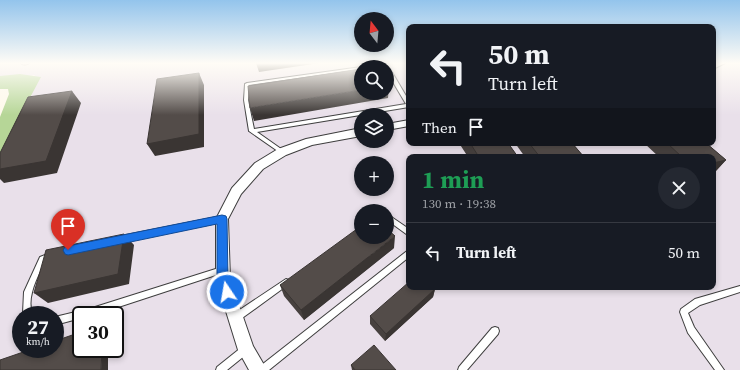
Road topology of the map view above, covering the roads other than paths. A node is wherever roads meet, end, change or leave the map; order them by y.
1 (274, 80) edge
2 (394, 81) edge
3 (406, 100) edge
4 (406, 105) edge
5 (406, 124) edge
6 (394, 126) edge
7 (252, 131) junction
8 (354, 133) edge
9 (282, 152) junction
10 (222, 219) junction
11 (394, 222) edge
12 (406, 231) edge
13 (114, 241) edge
14 (55, 255) edge
15 (406, 255) edge
16 (222, 270) junction
17 (289, 279) edge
18 (740, 289) edge
19 (27, 306) edge
20 (235, 318) junction
21 (64, 319) edge
22 (495, 331) dead end
23 (246, 350) junction
24 (220, 370) edge
25 (261, 370) edge
26 (462, 370) edge
27 (720, 370) edge

1 - 7 lane
2 - 3 lane
4 - 7 lane
5 - 6 street
7 - 9 lane
8 - 9 street
9 - 10 street
10 - 13 lane
10 - 16 street
11 - 12 lane
14 - 19 lane
15 - 25 lane
16 - 20 street
16 - 21 lane
17 - 20 lane
18 - 27 lane
20 - 23 street
22 - 26 lane
23 - 24 lane
23 - 25 street

